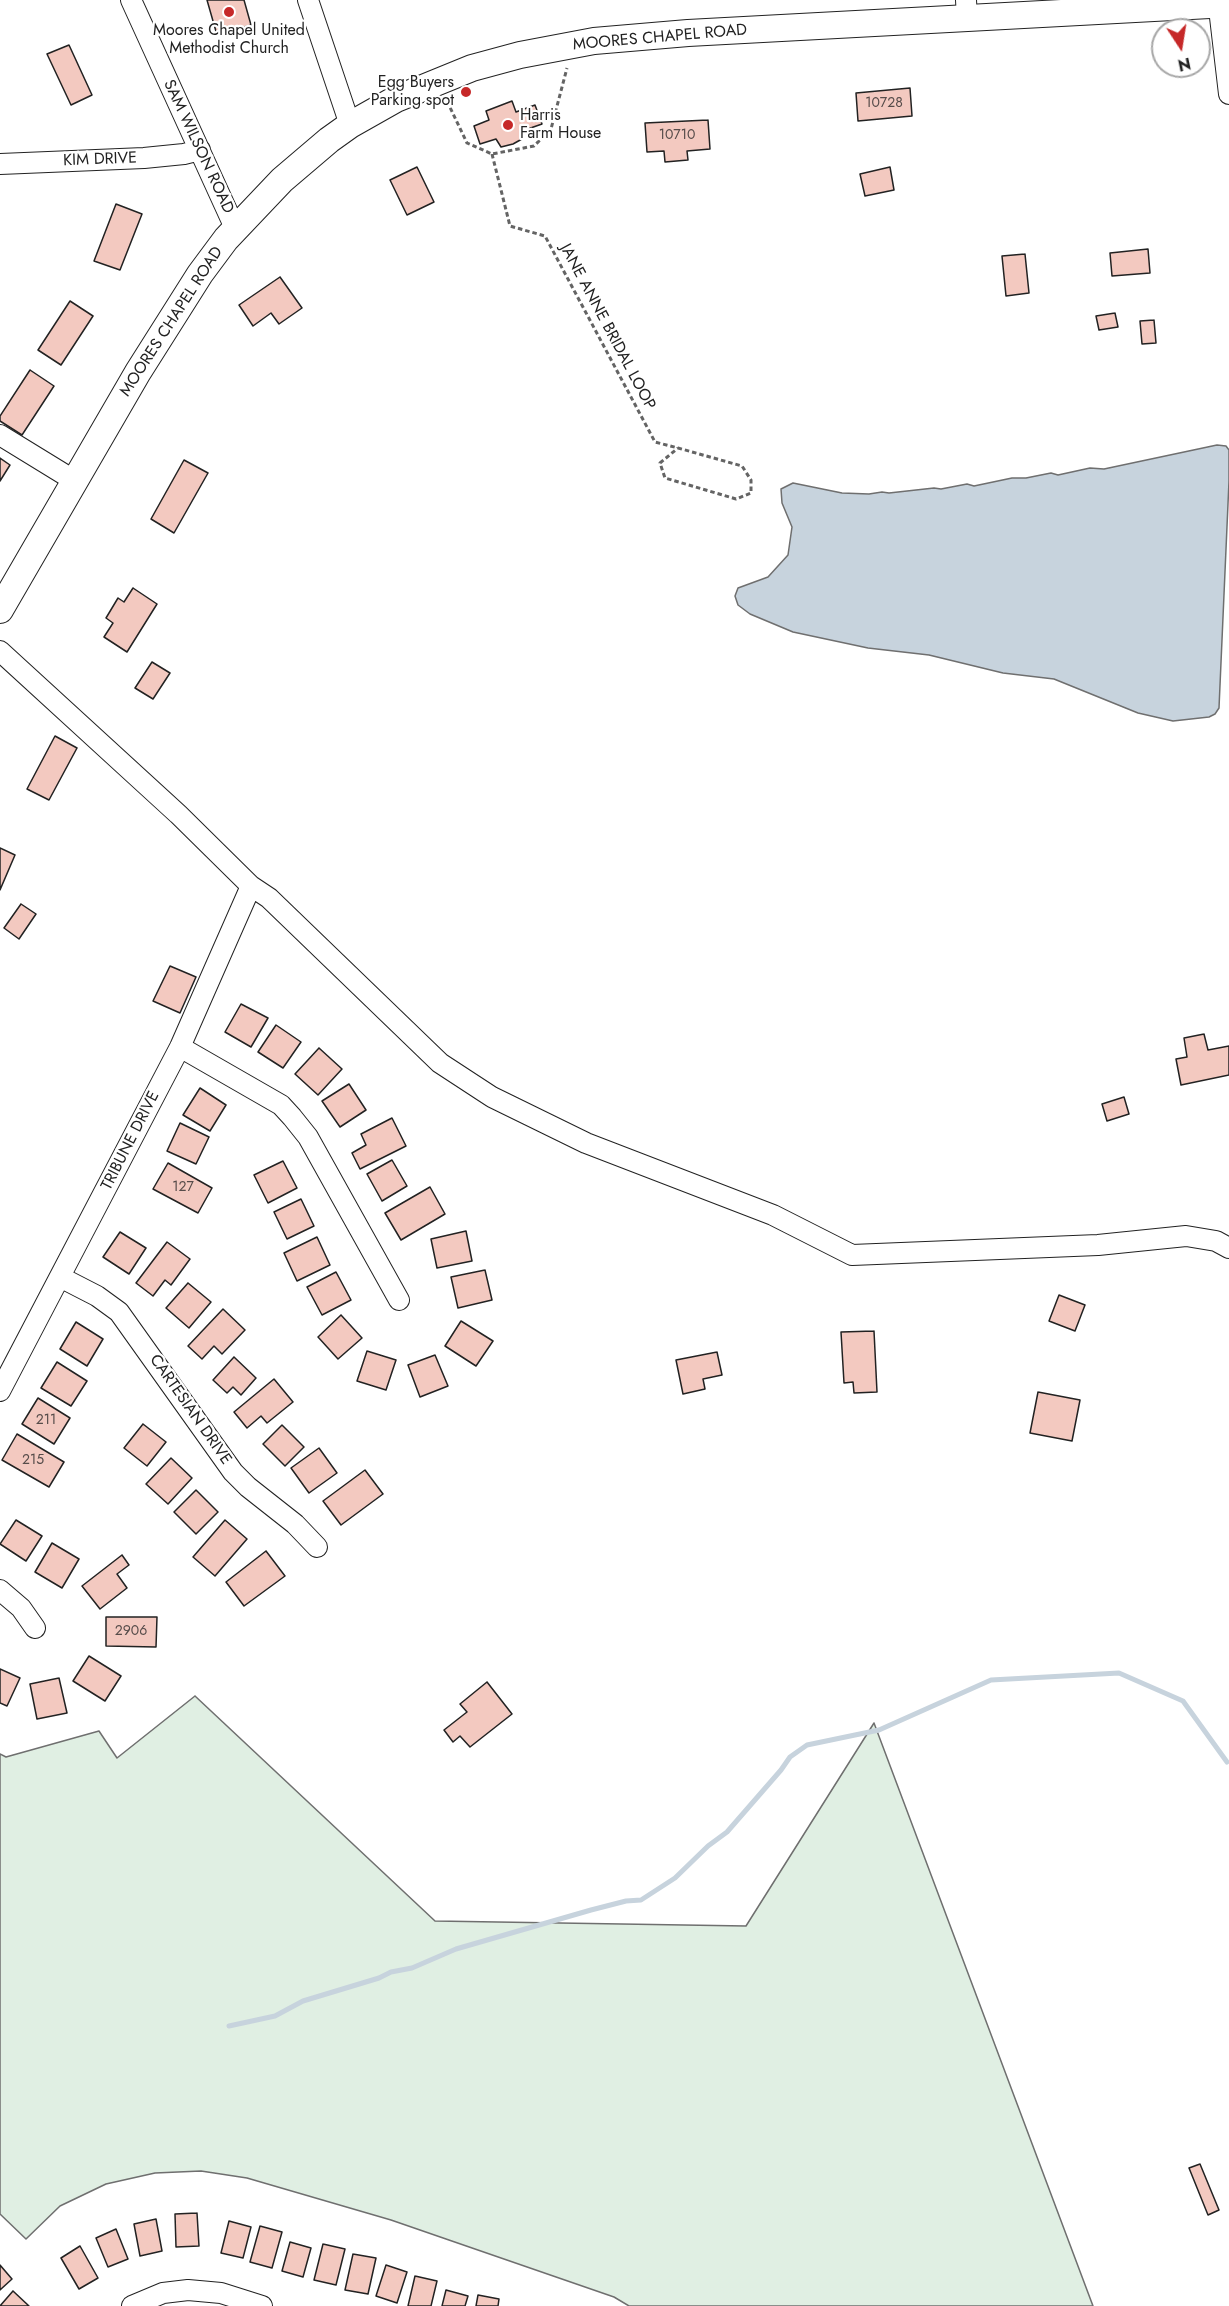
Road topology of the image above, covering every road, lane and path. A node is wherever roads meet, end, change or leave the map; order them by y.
1 (131, 0) edge
2 (308, 0) edge
3 (1222, 3) edge
4 (967, 9) edge
5 (573, 45) junction
6 (437, 81) junction
7 (1229, 94) edge
8 (350, 125) junction
9 (200, 150) junction
10 (492, 154) junction
11 (0, 164) edge
12 (236, 228) junction
13 (0, 435) edge
14 (678, 448) junction
15 (75, 481) junction
16 (0, 610) edge
17 (0, 651) edge
18 (251, 886) junction
19 (180, 1047) junction
20 (1229, 1248) edge
21 (60, 1277) junction
22 (399, 1300) dead end
23 (0, 1391) edge
24 (317, 1547) dead end
25 (0, 1590) edge
26 (35, 1628) dead end
27 (132, 2306) edge
28 (262, 2306) edge

1 - 9 street, SAM WILSON ROAD
2 - 8 street
3 - 4 main road, MOORES CHAPEL ROAD
3 - 7 street
4 - 5 main road, MOORES CHAPEL ROAD
5 - 6 main road, MOORES CHAPEL ROAD
5 - 10 path
6 - 8 main road, MOORES CHAPEL ROAD
6 - 10 path
8 - 12 main road, MOORES CHAPEL ROAD
9 - 11 street, KIM DRIVE
9 - 12 street, SAM WILSON ROAD
10 - 14 path, JANE ANNE BRIDAL LOOP
12 - 15 main road, MOORES CHAPEL ROAD
13 - 15 street
14 - 14 path, JANE ANNE BRIDAL LOOP
15 - 16 main road, MOORES CHAPEL ROAD
17 - 18 street
18 - 19 street, TRIBUNE DRIVE
18 - 20 street
19 - 21 street, TRIBUNE DRIVE
19 - 22 street
21 - 23 street, TRIBUNE DRIVE
21 - 24 street, CARTESIAN DRIVE
25 - 26 street
27 - 28 street

